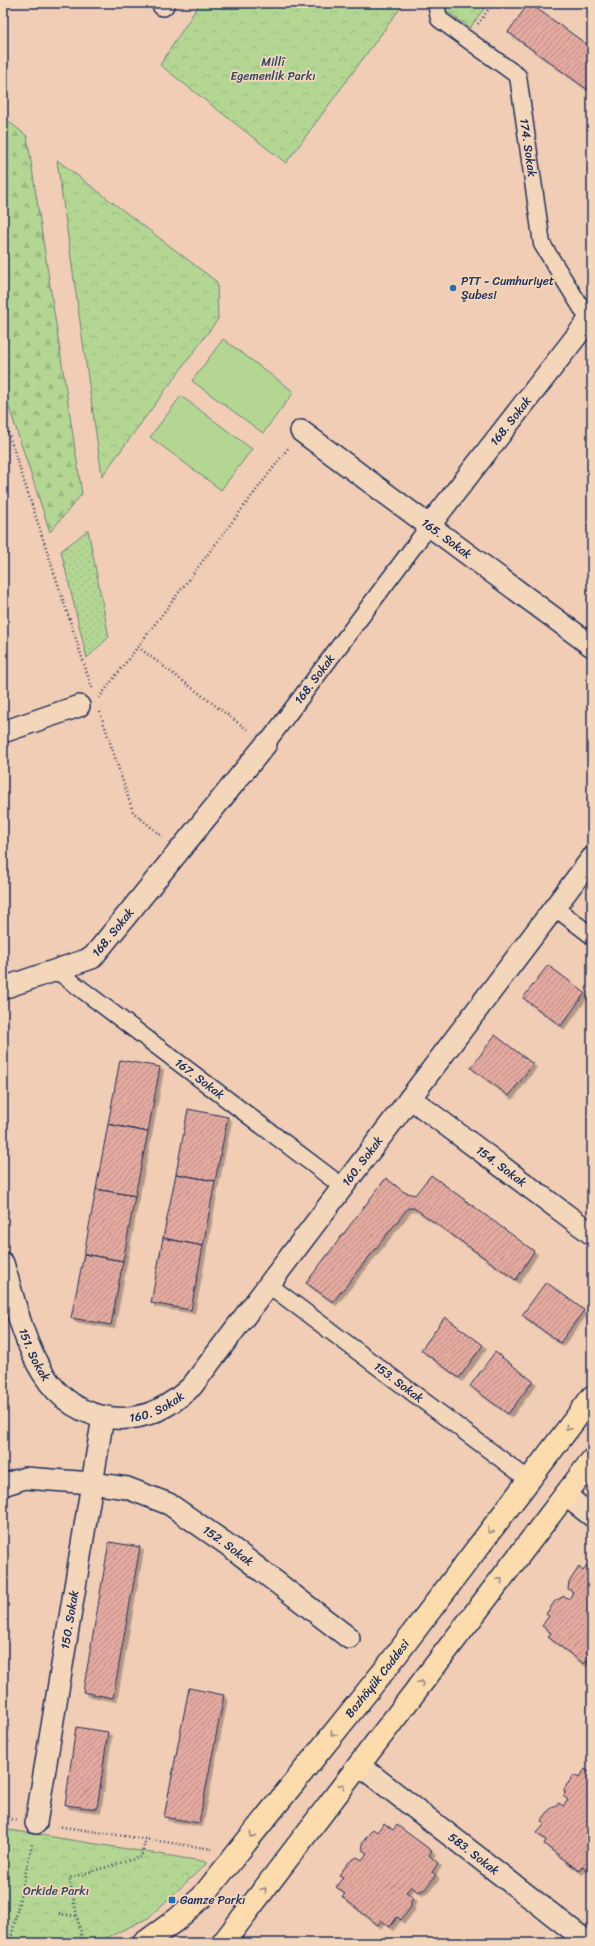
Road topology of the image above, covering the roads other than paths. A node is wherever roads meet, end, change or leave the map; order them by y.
1 (436, 3) edge
2 (589, 320) joint
3 (301, 431) road end
4 (429, 526) junction
5 (592, 646) edge
6 (88, 704) road end
7 (3, 732) edge
8 (266, 744) joint
9 (592, 858) edge
10 (554, 907) junction
11 (592, 936) edge
12 (56, 970) junction
13 (3, 988) edge
14 (410, 1098) junction
15 (343, 1187) junction
16 (592, 1234) edge
17 (3, 1263) edge
18 (269, 1285) junction
19 (592, 1397) edge
20 (103, 1418) junction
21 (592, 1460) edge
22 (529, 1480) junction
23 (92, 1483) junction
24 (3, 1485) edge
25 (565, 1495) junction
26 (592, 1516) edge
27 (349, 1638) dead end
28 (359, 1765) junction
29 (36, 1823) road end
30 (144, 1943) edge
31 (223, 1943) edge
32 (589, 1943) edge

1 - 2 street, 174. Sokak
2 - 4 street, 168. Sokak
3 - 4 street, 165. Sokak
4 - 5 street, 165. Sokak
4 - 8 street, 168. Sokak
6 - 7 street
8 - 12 street, 168. Sokak
9 - 10 street, 160. Sokak
10 - 11 street
10 - 14 street, 160. Sokak
12 - 13 street, 168. Sokak
12 - 15 street, 167. Sokak
14 - 15 street, 160. Sokak
14 - 16 street, 154. Sokak
15 - 18 street, 160. Sokak
17 - 20 street, 151. Sokak
18 - 20 street, 160. Sokak
18 - 22 street, 153. Sokak
19 -> 22 main road, Bozhöyük Caddesi
20 - 23 street, 150. Sokak
21 - 25 main road
22 -> 30 main road, Bozhöyük Caddesi
23 - 24 street, 152. Sokak
23 - 27 street, 152. Sokak
23 - 29 street, 150. Sokak
25 - 26 street
28 -> 25 main road
31 -> 28 main road
28 - 32 street, 583. Sokak

